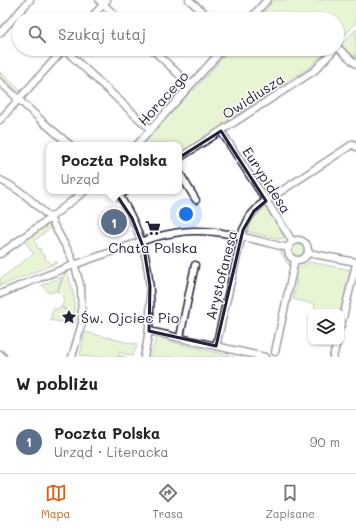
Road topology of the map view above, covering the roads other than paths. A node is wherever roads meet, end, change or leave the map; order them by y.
1 (30, 0) edge
2 (190, 0) edge
3 (266, 0) edge
4 (103, 1) edge
5 (19, 12) edge
6 (95, 12) edge
7 (113, 12) edge
8 (203, 12) edge
9 (256, 12) edge
10 (12, 20) edge
11 (0, 33) edge
12 (344, 54) edge
13 (58, 56) edge
14 (72, 56) edge
15 (159, 56) edge
16 (217, 56) edge
17 (328, 56) edge
18 (356, 64) edge
19 (0, 82) edge
20 (190, 85) junction
21 (19, 99) junction
22 (0, 120) edge
23 (150, 129) junction
24 (221, 131) junction
25 (66, 142) edge
26 (139, 142) edge
27 (354, 146) edge
28 (182, 156) edge
29 (182, 177) edge
30 (0, 181) edge
31 (81, 194) edge
32 (119, 194) edge
33 (196, 200) dead end
34 (266, 201) junction
35 (50, 218) junction
36 (241, 238) junction
37 (141, 241) junction
38 (293, 242) junction
39 (289, 248) junction
40 (308, 253) junction
41 (0, 254) edge
42 (295, 260) junction
43 (356, 263) edge
44 (74, 264) junction
45 (195, 265) dead end
46 (0, 294) edge
47 (344, 313) edge
48 (149, 330) junction
49 (180, 338) junction
50 (336, 345) edge
51 (216, 346) junction
52 (275, 352) dead end
53 (0, 354) edge
54 (3, 357) edge
55 (72, 357) edge
56 (144, 357) edge
57 (265, 357) edge
58 (333, 357) edge

1 - 5 street
2 - 8 street
3 - 9 street
4 - 6 street
4 - 7 street
10 - 11 street
12 - 18 street
13 - 21 street
14 - 23 street
15 - 20 street
16 - 20 street, Horacego
17 - 24 street, Owidiusza
19 - 21 street
20 - 23 street, Horacego
21 - 22 street
21 - 25 street
23 - 26 street, Horacego
24 - 28 street, Owidiusza
24 - 34 street, Eurypidesa
27 - 34 street, Arystofanesa
29 - 33 street
30 - 35 street
31 - 35 street
32 - 37 street
34 - 36 street, Arystofanesa
34 - 38 street, Eurypidesa
35 - 41 street
35 - 44 street
36 - 37 street
36 - 39 street
36 - 51 street, Arystofanesa
37 - 44 street
37 - 48 street
38 - 39 street
38 - 40 street
39 - 42 street
40 - 42 street
40 - 43 street
42 - 52 street
43 - 47 street
44 - 46 street
44 - 55 street
45 - 49 street
48 - 49 street
48 - 56 street
49 - 51 street
50 - 58 street
51 - 57 street
53 - 54 street

